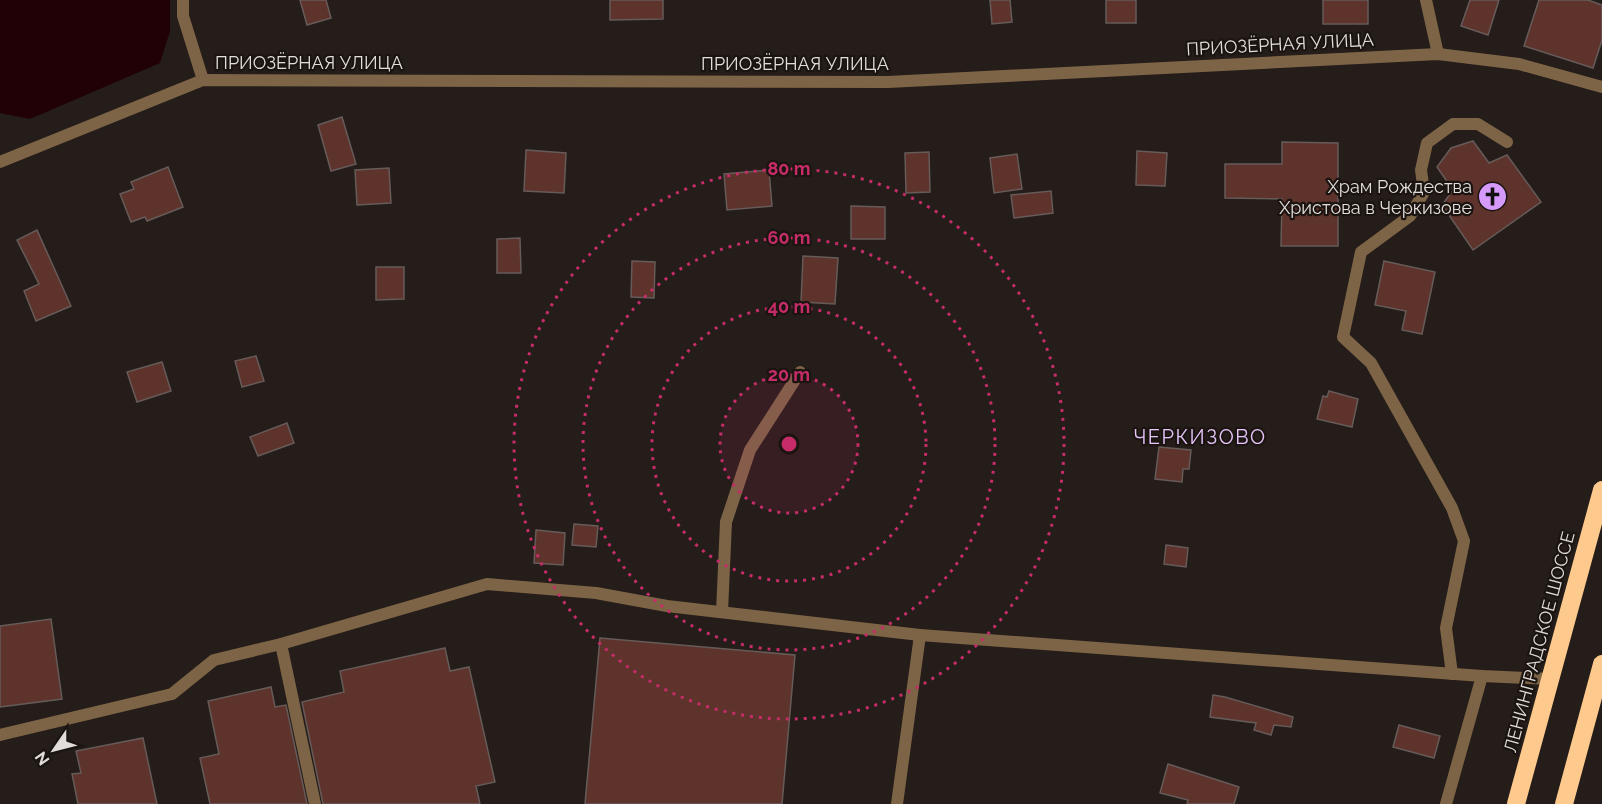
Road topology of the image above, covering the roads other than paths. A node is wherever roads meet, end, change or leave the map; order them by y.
1 (183, 0) edge
2 (1426, 0) edge
3 (1438, 54) junction
4 (203, 80) junction
5 (1602, 87) edge
6 (1507, 142) dead end
7 (0, 162) edge
8 (800, 372) dead end
9 (1602, 490) edge
10 (722, 612) junction
11 (920, 635) junction
12 (281, 644) junction
13 (1602, 664) edge
14 (1452, 674) junction
15 (1482, 676) junction
16 (1551, 679) junction
17 (0, 735) edge
18 (315, 804) edge
19 (897, 804) edge
20 (1446, 804) edge
21 (1516, 804) edge
22 (1564, 804) edge

1 - 4 street
2 - 3 street
3 - 4 street, ПРИОЗЁРНАЯ УЛИЦА
3 - 5 street, ПРИОЗЁРНАЯ УЛИЦА
4 - 7 street, ПРИОЗЁРНАЯ УЛИЦА
6 - 14 street
8 - 10 street
9 - 16 highway, ЛЕНИНГРАДСКОЕ ШОССЕ
10 - 11 street
10 - 12 street
11 - 14 street
11 - 19 street
12 - 17 street
12 - 18 street
13 - 22 highway
14 - 15 street
15 - 16 street
15 - 20 street
16 - 21 highway, ЛЕНИНГРАДСКОЕ ШОССЕ

